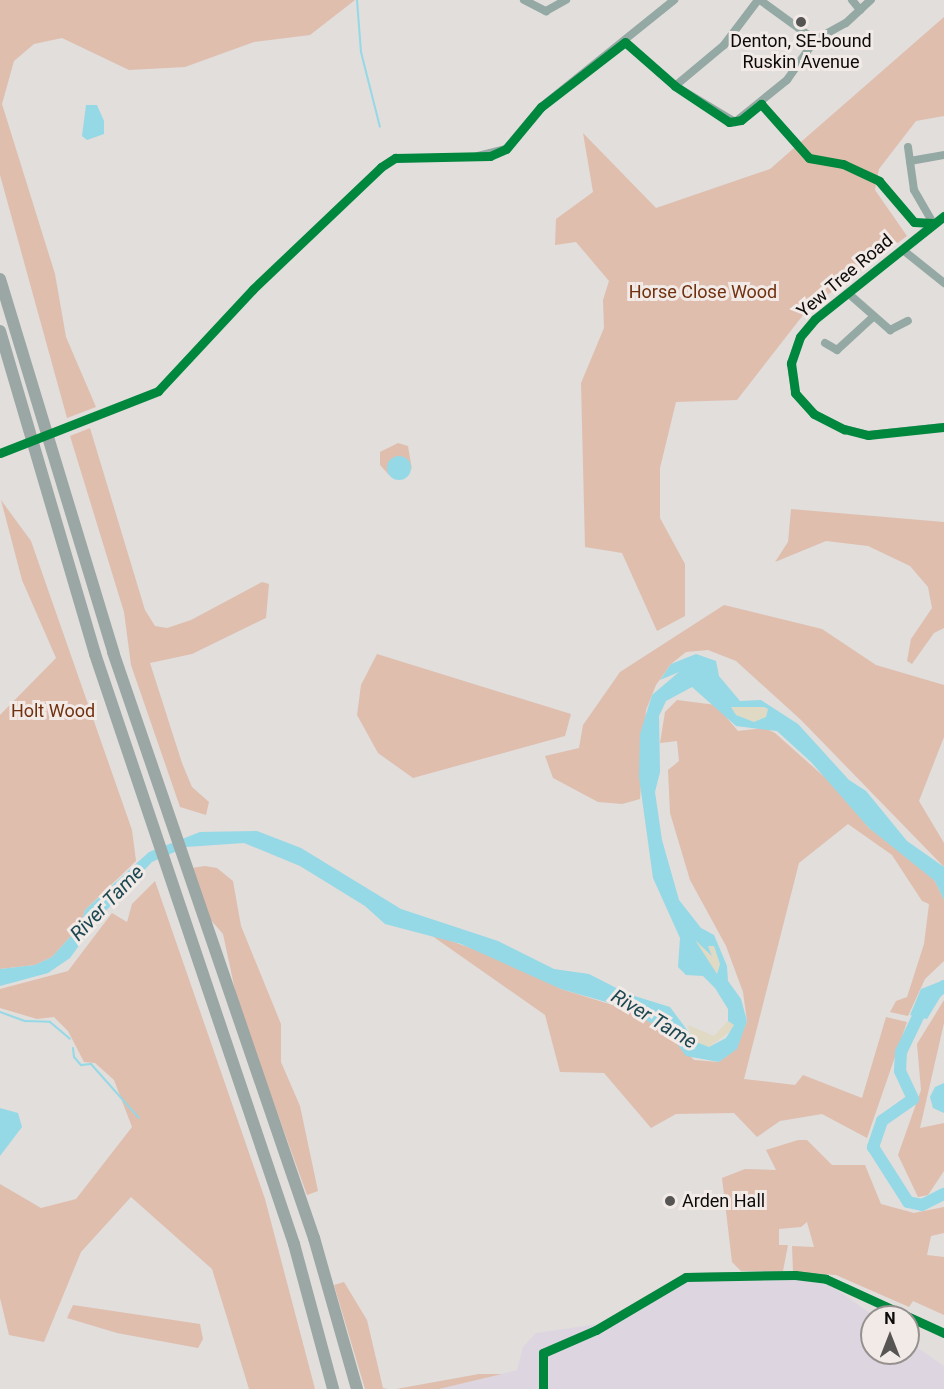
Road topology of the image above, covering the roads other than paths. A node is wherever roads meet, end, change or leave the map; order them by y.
1 (524, 0) edge
2 (566, 0) edge
3 (662, 0) edge
4 (674, 0) edge
5 (759, 0) edge
6 (852, 0) edge
7 (871, 0) edge
8 (668, 8) junction
9 (860, 10) junction
10 (815, 40) junction
11 (625, 42) junction
12 (675, 86) junction
13 (908, 147) dead end
14 (944, 155) edge
15 (478, 156) dead end
16 (910, 161) junction
17 (944, 216) edge
18 (933, 223) junction
19 (903, 249) junction
20 (0, 279) edge
21 (944, 282) edge
22 (849, 294) junction
23 (873, 317) junction
24 (908, 321) dead end
25 (0, 332) edge
26 (825, 343) dead end
27 (944, 427) edge
28 (944, 1333) edge
29 (333, 1389) edge
30 (357, 1389) edge
31 (543, 1389) edge

1 - 2 street
3 - 8 street
4 - 8 street
5 - 10 street
5 - 12 street
6 - 9 street
7 - 9 street
8 - 11 street
9 - 10 street
10 - 12 street
11 - 12 street
11 - 15 street
13 - 16 street
14 - 16 street
16 - 18 street
17 - 18 street, Yew Tree Road
18 - 19 street, Yew Tree Road
19 - 21 street
19 - 22 street, Yew Tree Road
20 - 30 highway
22 - 23 street
22 - 27 street, Yew Tree Road
23 - 24 street
23 - 26 street
25 - 29 highway
28 - 31 street

